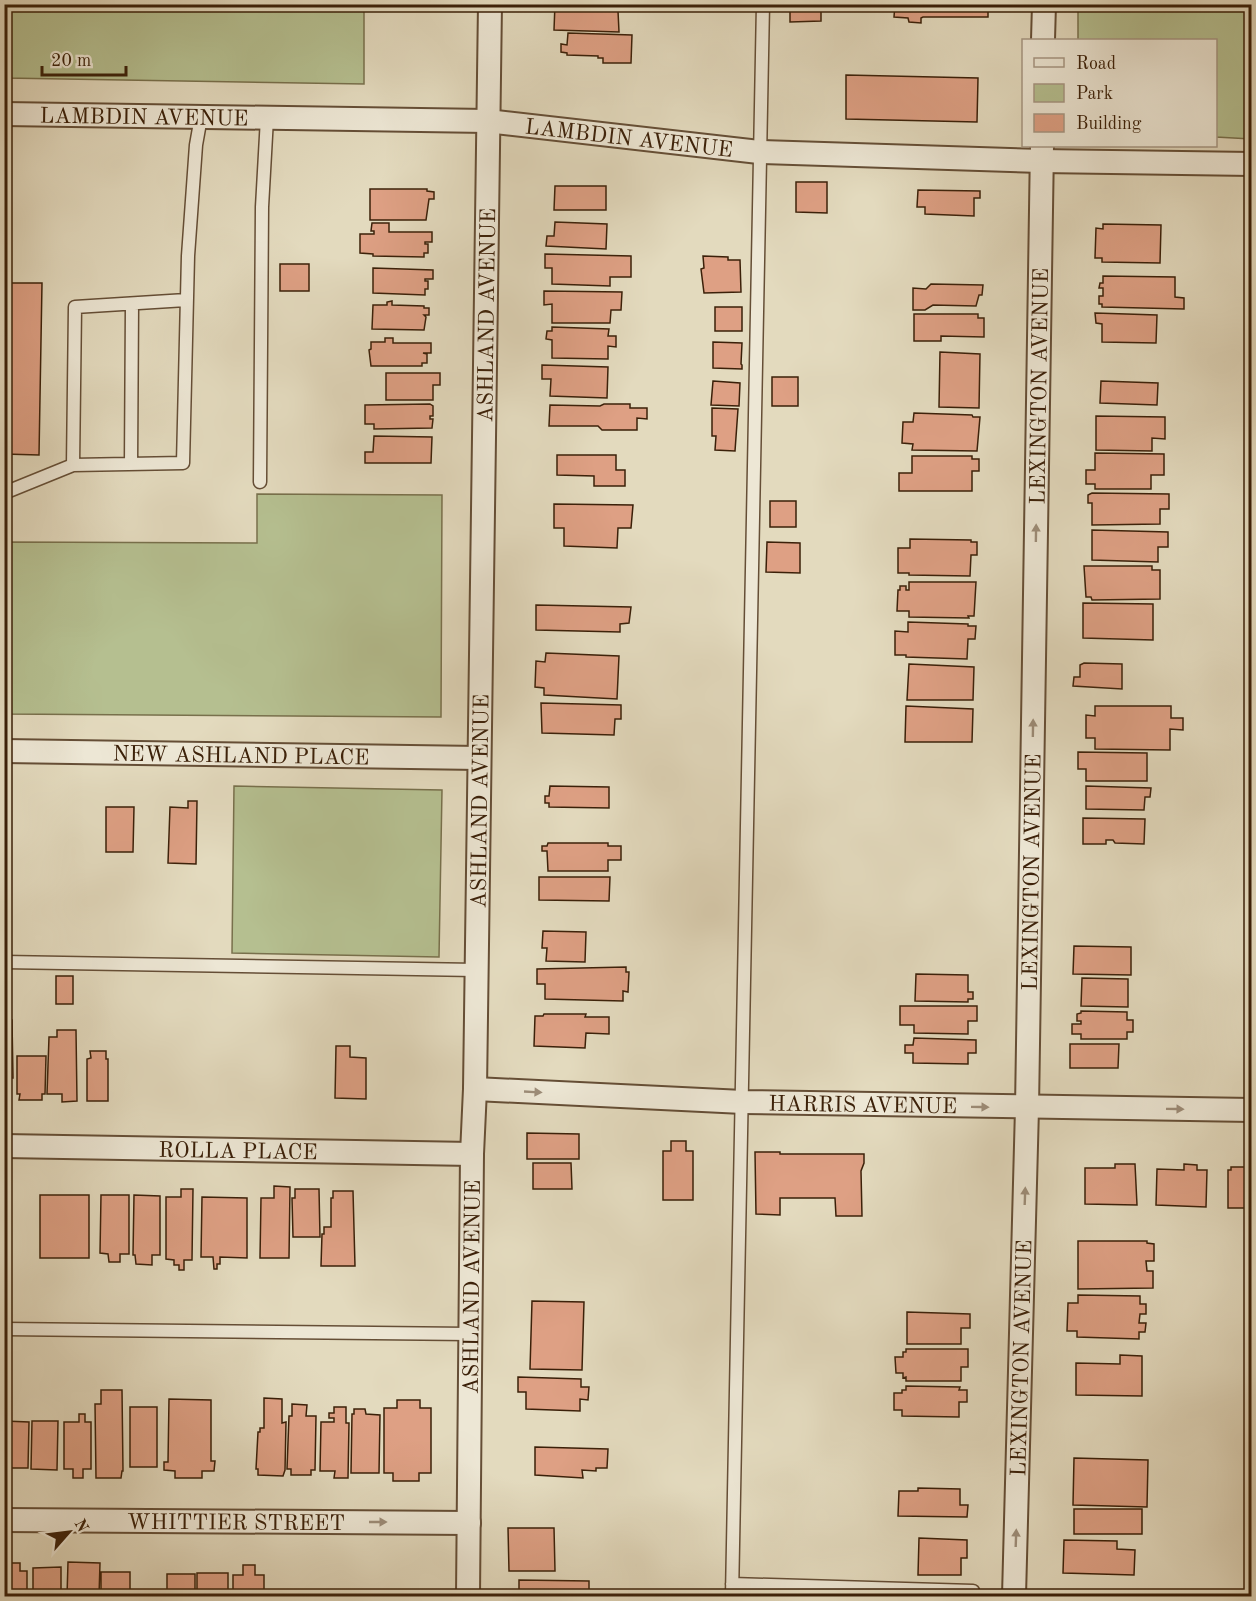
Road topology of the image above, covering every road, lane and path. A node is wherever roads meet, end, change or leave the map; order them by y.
1 (490, 4) edge
2 (763, 4) edge
3 (1044, 4) edge
4 (1043, 39) edge
5 (4, 114) edge
6 (201, 117) junction
7 (267, 118) junction
8 (487, 121) junction
9 (759, 152) junction
10 (1042, 153) edge
11 (1251, 164) edge
12 (186, 300) junction
13 (132, 304) junction
14 (131, 464) junction
15 (73, 465) junction
16 (260, 482) dead end
17 (4, 493) edge
18 (4, 752) edge
19 (478, 758) junction
20 (4, 962) edge
21 (476, 970) junction
22 (475, 1089) junction
23 (743, 1102) junction
24 (1027, 1108) junction
25 (1251, 1110) edge
26 (4, 1146) edge
27 (472, 1154) junction
28 (4, 1329) edge
29 (470, 1334) junction
30 (4, 1520) edge
31 (469, 1523) junction
32 (732, 1590) edge
33 (973, 1591) dead end
34 (468, 1596) edge
35 (1014, 1596) edge

1 - 8 street, ASHLAND AVENUE
2 - 9 lane
3 - 4 street
5 - 6 street, LAMBDIN AVENUE
6 - 7 street, LAMBDIN AVENUE
6 - 12 lane
7 - 8 street, LAMBDIN AVENUE
7 - 16 lane
8 - 9 street, LAMBDIN AVENUE
8 - 19 street, ASHLAND AVENUE
9 - 10 street, LAMBDIN AVENUE
9 - 23 lane
10 - 11 street, LAMBDIN AVENUE
24 -> 10 street, LEXINGTON AVENUE
12 - 13 lane
12 - 14 lane
13 - 14 lane
13 - 15 lane
14 - 15 lane
15 - 17 lane
18 - 19 street, NEW ASHLAND PLACE
19 - 21 street, ASHLAND AVENUE
20 - 21 lane
21 - 22 street, ASHLAND AVENUE
22 -> 23 street, HARRIS AVENUE
22 - 27 street, ASHLAND AVENUE
23 -> 24 street, HARRIS AVENUE
23 - 32 lane
24 -> 25 street, HARRIS AVENUE
35 -> 24 street, LEXINGTON AVENUE
26 - 27 street, ROLLA PLACE
27 - 29 street, ASHLAND AVENUE
28 - 29 lane
29 - 31 street, ASHLAND AVENUE
30 -> 31 street, WHITTIER STREET
31 - 34 street, ASHLAND AVENUE
32 - 33 lane

